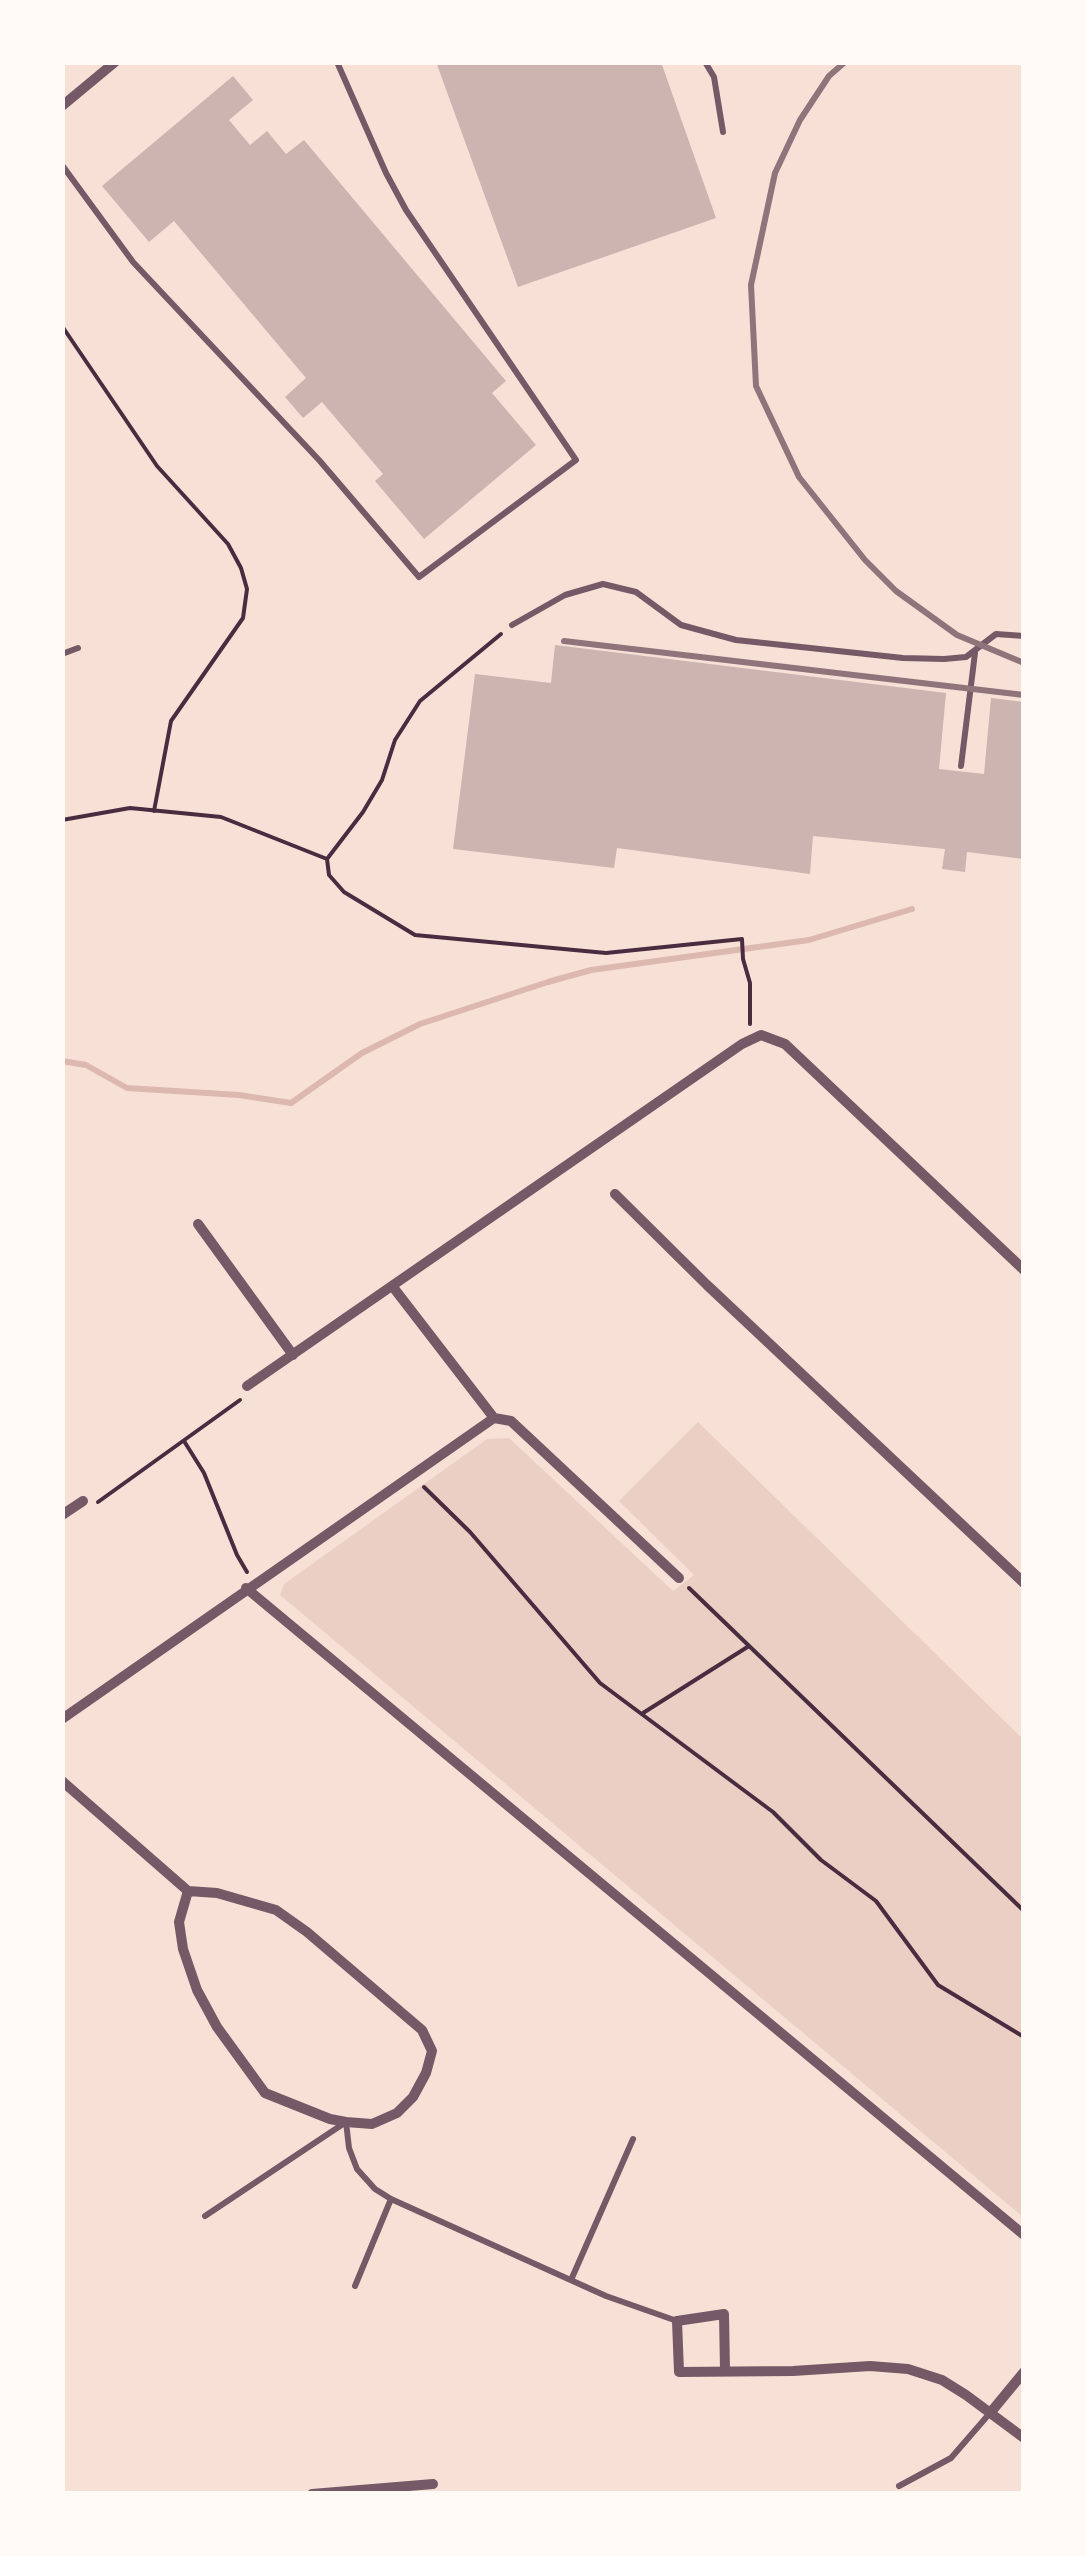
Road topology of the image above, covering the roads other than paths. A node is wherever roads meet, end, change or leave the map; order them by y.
1 (337, 62) edge
2 (705, 62) edge
3 (113, 63) edge
4 (62, 106) edge
5 (723, 132) dead end
6 (62, 165) edge
7 (512, 624) road end
8 (1024, 636) edge
9 (78, 648) dead end
10 (976, 652) junction
11 (62, 654) edge
12 (961, 766) dead end
13 (616, 1194) dead end
14 (198, 1224) dead end
15 (1024, 1270) edge
16 (394, 1286) junction
17 (293, 1354) junction
18 (246, 1386) road end
19 (494, 1418) junction
20 (83, 1501) road end
21 (62, 1515) edge
22 (679, 1578) road end
23 (1024, 1583) edge
24 (250, 1586) junction
25 (62, 1719) edge
26 (62, 1781) edge
27 (188, 1891) junction
28 (346, 2122) junction
29 (634, 2140) dead end
30 (391, 2200) junction
31 (206, 2216) dead end
32 (1024, 2234) edge
33 (570, 2280) junction
34 (355, 2286) dead end
35 (677, 2321) junction
36 (725, 2370) junction
37 (1024, 2372) edge
38 (991, 2412) junction
39 (1024, 2438) edge
40 (433, 2484) dead end
41 (899, 2486) dead end
42 (312, 2494) edge

1 - 6 lane
2 - 5 lane
3 - 4 street
7 - 10 lane
8 - 10 lane
9 - 11 lane
10 - 12 lane
13 - 23 street
14 - 17 street
15 - 16 street
16 - 17 street
16 - 19 street
17 - 18 street
19 - 22 street
19 - 24 street
20 - 21 street
24 - 25 street
24 - 32 street
26 - 27 street
27 - 28 street
27 - 28 street
28 - 30 lane
28 - 31 lane
29 - 33 lane
30 - 33 lane
30 - 34 lane
33 - 35 lane
35 - 36 street
35 - 36 street
36 - 38 street
37 - 38 street
38 - 39 street
38 - 41 lane
40 - 42 street

